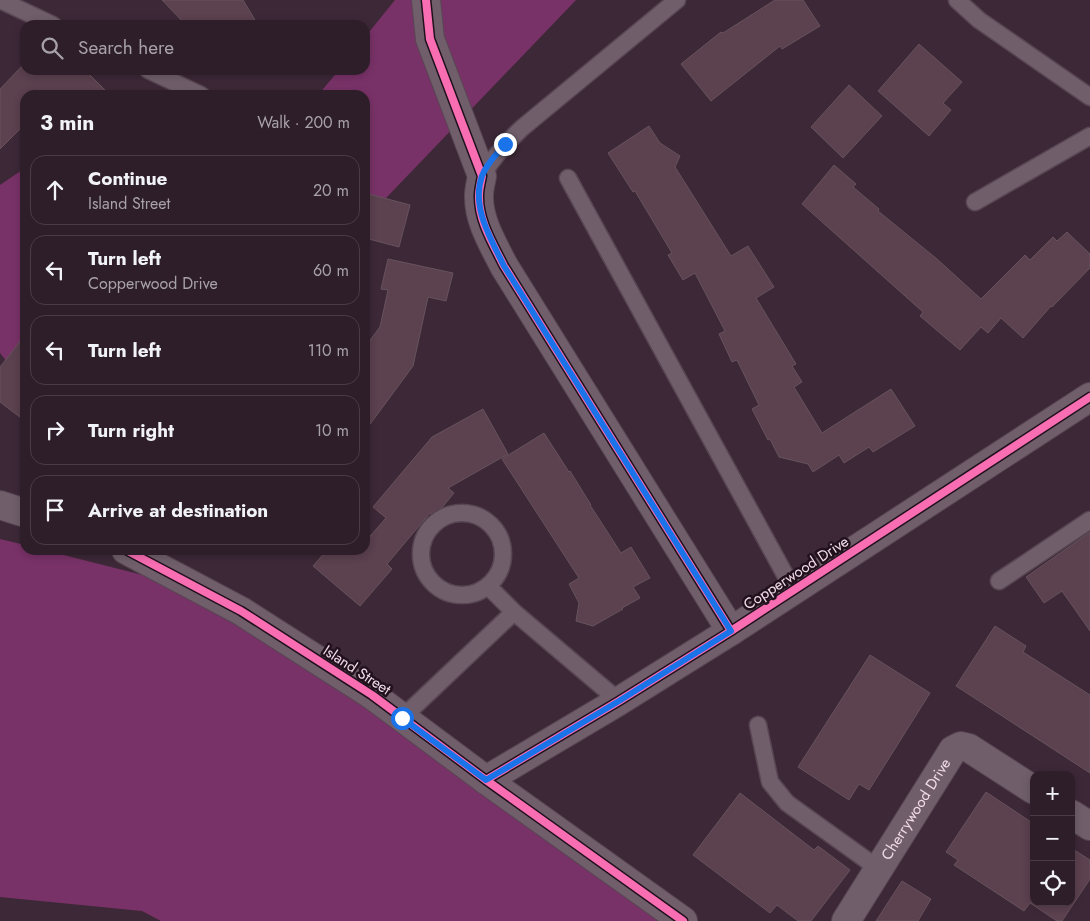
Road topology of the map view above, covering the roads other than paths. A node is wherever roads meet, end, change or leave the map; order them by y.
1 (0, 0) edge
2 (426, 0) edge
3 (677, 0) edge
4 (957, 0) edge
5 (42, 20) edge
6 (159, 75) edge
7 (190, 90) edge
8 (1090, 97) edge
9 (1090, 136) edge
10 (482, 176) junction
11 (568, 178) dead end
12 (975, 202) dead end
13 (1090, 397) edge
14 (0, 505) edge
15 (20, 511) edge
16 (1090, 520) edge
17 (135, 555) edge
18 (998, 581) dead end
19 (488, 586) junction
20 (794, 591) junction
21 (514, 612) junction
22 (731, 631) junction
23 (619, 701) junction
24 (402, 718) junction
25 (758, 725) dead end
26 (486, 780) junction
27 (1030, 787) edge
28 (1074, 816) edge
29 (1090, 826) edge
30 (879, 869) junction
31 (683, 921) edge
32 (846, 921) edge

1 - 5 lane
2 - 10 street
3 - 10 lane
4 - 8 lane
6 - 7 lane
9 - 12 lane
10 - 22 street
11 - 20 lane
13 - 20 street, Copperwood Drive
14 - 15 street
16 - 18 lane
17 - 24 street, Island Street
19 - 19 lane
19 - 21 lane
20 - 22 street, Copperwood Drive
21 - 23 lane
21 - 24 lane
22 - 23 street, Copperwood Drive
23 - 26 street, Copperwood Drive
24 - 26 street, Island Street
25 - 30 lane
26 - 31 street, Island Street
27 - 30 street, Cherrywood Drive
28 - 29 street
30 - 32 street, Cherrywood Drive

